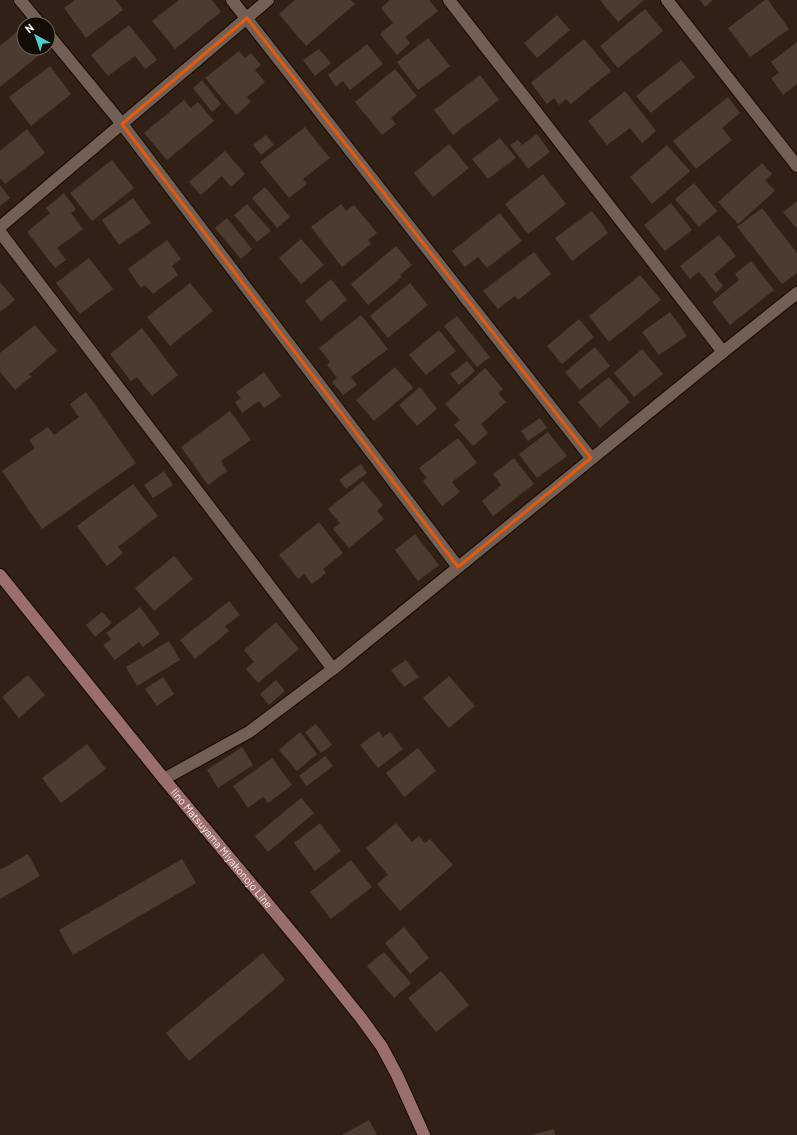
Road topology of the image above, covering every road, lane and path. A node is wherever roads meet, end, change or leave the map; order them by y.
1 (20, 0) edge
2 (232, 0) edge
3 (268, 0) edge
4 (449, 0) edge
5 (667, 0) edge
6 (33, 16) edge
7 (247, 18) junction
8 (56, 44) edge
9 (122, 124) junction
10 (797, 166) edge
11 (0, 227) edge
12 (0, 232) edge
13 (797, 293) edge
14 (723, 352) junction
15 (591, 458) junction
16 (458, 567) junction
17 (0, 575) edge
18 (332, 669) junction
19 (164, 778) junction
20 (424, 1135) edge

1 - 6 street
2 - 7 street
3 - 7 street
4 - 14 street
5 - 10 street
7 - 9 street
7 - 15 street
8 - 9 street
9 - 11 street
9 - 16 street
12 - 18 street
13 - 14 street
14 - 15 street
15 - 16 street
16 - 18 street
17 - 19 main road, Iino Matsuyama Miyakonojo Line
18 - 19 street
19 - 20 main road, Iino Matsuyama Miyakonojo Line

